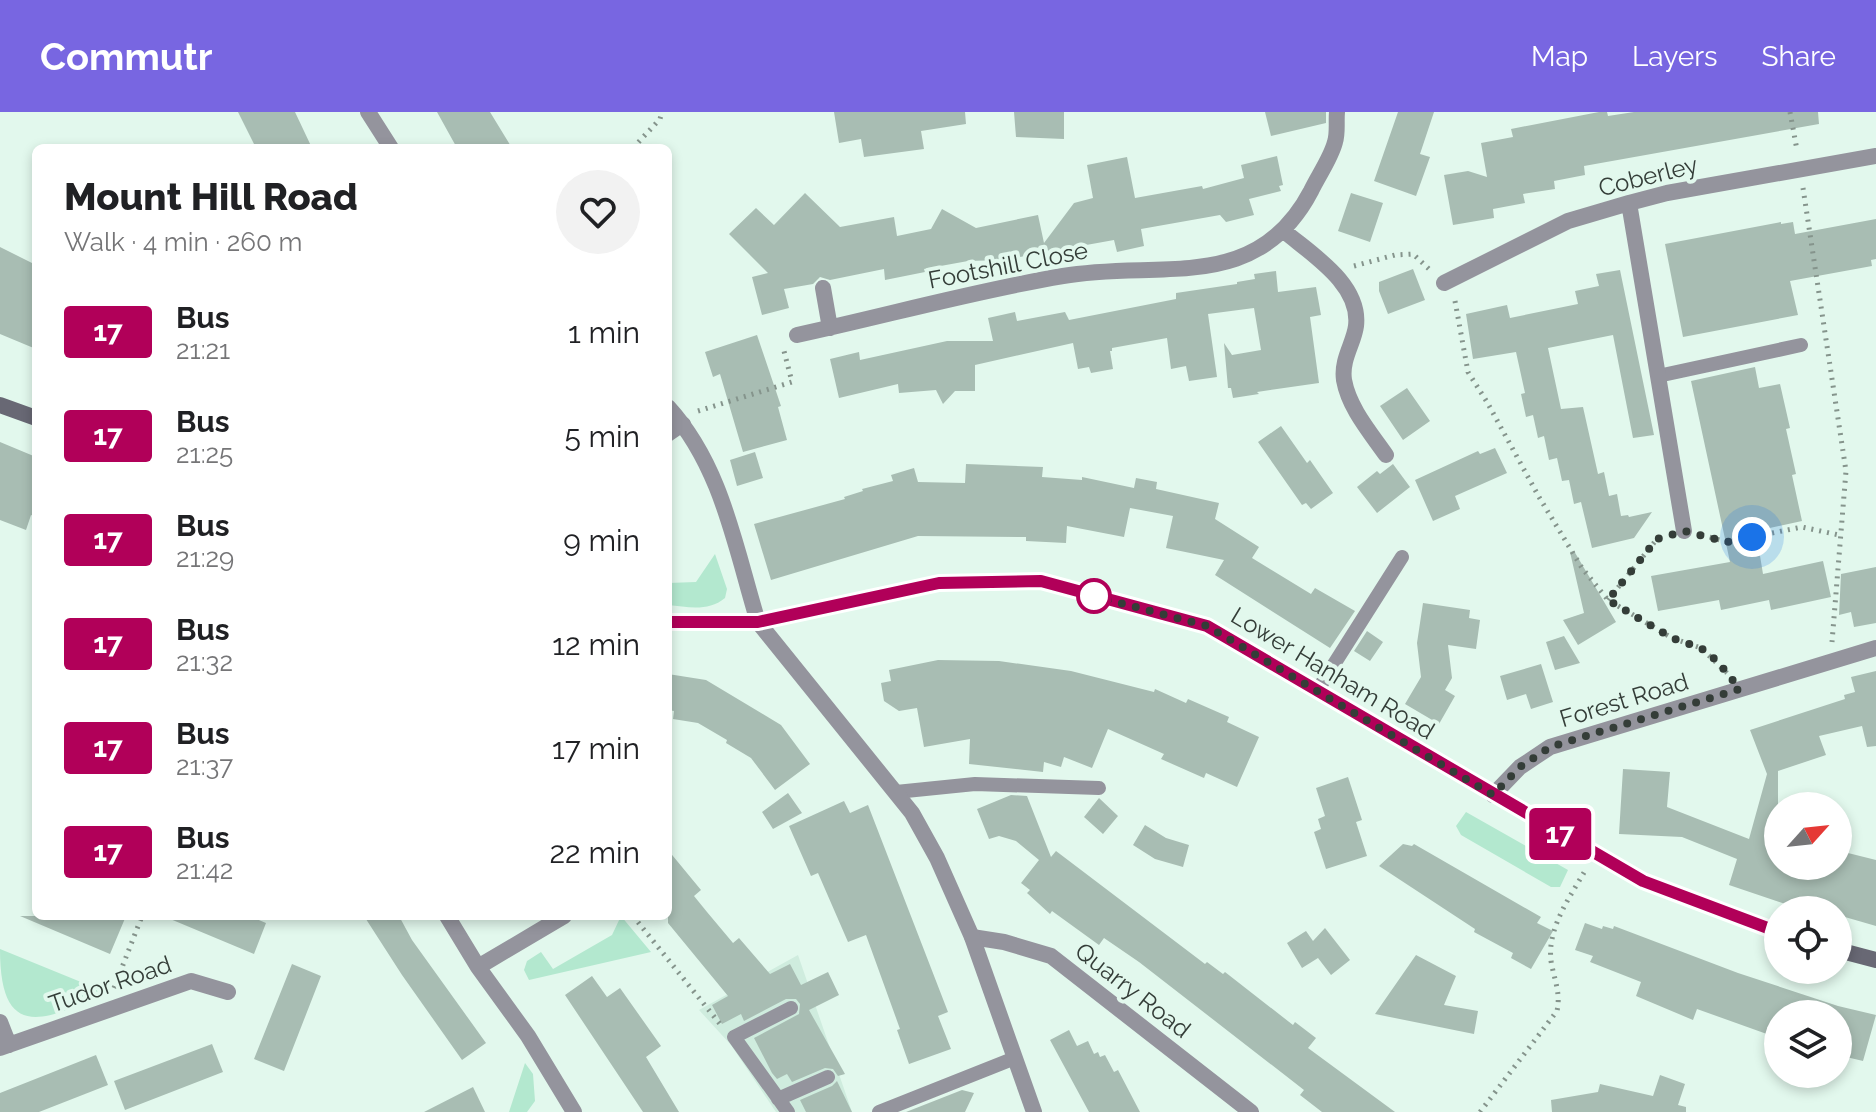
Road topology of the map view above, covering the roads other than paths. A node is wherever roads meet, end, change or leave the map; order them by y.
1 (368, 112) edge
2 (1337, 112) edge
3 (388, 144) edge
4 (1876, 156) edge
5 (1629, 203) junction
6 (1284, 231) junction
7 (1448, 281) road end
8 (823, 288) dead end
9 (830, 328) junction
10 (797, 335) road end
11 (1801, 345) dead end
12 (1658, 376) junction
13 (0, 405) edge
14 (677, 416) edge
15 (32, 417) edge
16 (1386, 455) dead end
17 (1684, 531) road end
18 (1402, 557) dead end
19 (672, 622) edge
20 (758, 622) junction
21 (1876, 648) edge
22 (1317, 691) junction
23 (1099, 788) dead end
24 (896, 792) junction
25 (1493, 795) junction
26 (449, 920) edge
27 (557, 920) edge
28 (1764, 927) edge
29 (972, 937) junction
30 (1852, 954) edge
31 (1876, 960) edge
32 (478, 967) junction
33 (228, 992) dead end
34 (791, 1008) dead end
35 (0, 1022) edge
36 (4, 1046) edge
37 (1015, 1058) junction
38 (828, 1077) dead end
39 (778, 1099) junction
40 (574, 1112) edge
41 (788, 1112) edge
42 (879, 1112) edge
43 (1034, 1112) edge
44 (1251, 1112) edge

1 - 3 street
2 - 6 street, Footshill Close
4 - 5 street, Coberley
5 - 7 street, Coberley
5 - 12 street
6 - 9 street, Footshill Close
6 - 16 street
8 - 9 street
9 - 10 street, Footshill Close
11 - 12 lane
12 - 17 street
13 - 15 main road
14 - 20 street
18 - 22 lane
19 - 20 main road, Lower Hanham Road
20 - 22 main road, Lower Hanham Road
20 - 24 street
21 - 25 street, Forest Road
22 - 25 main road, Lower Hanham Road
23 - 24 lane
24 - 29 street
25 - 28 main road, Lower Hanham Road
26 - 32 street
27 - 32 street
29 - 37 street
29 - 44 street, Quarry Road
30 - 31 main road
32 - 40 street
33 - 36 street, Tudor Road
34 - 39 lane
35 - 36 street, Tudor Road
37 - 42 lane
37 - 43 street
38 - 39 lane
39 - 41 lane

